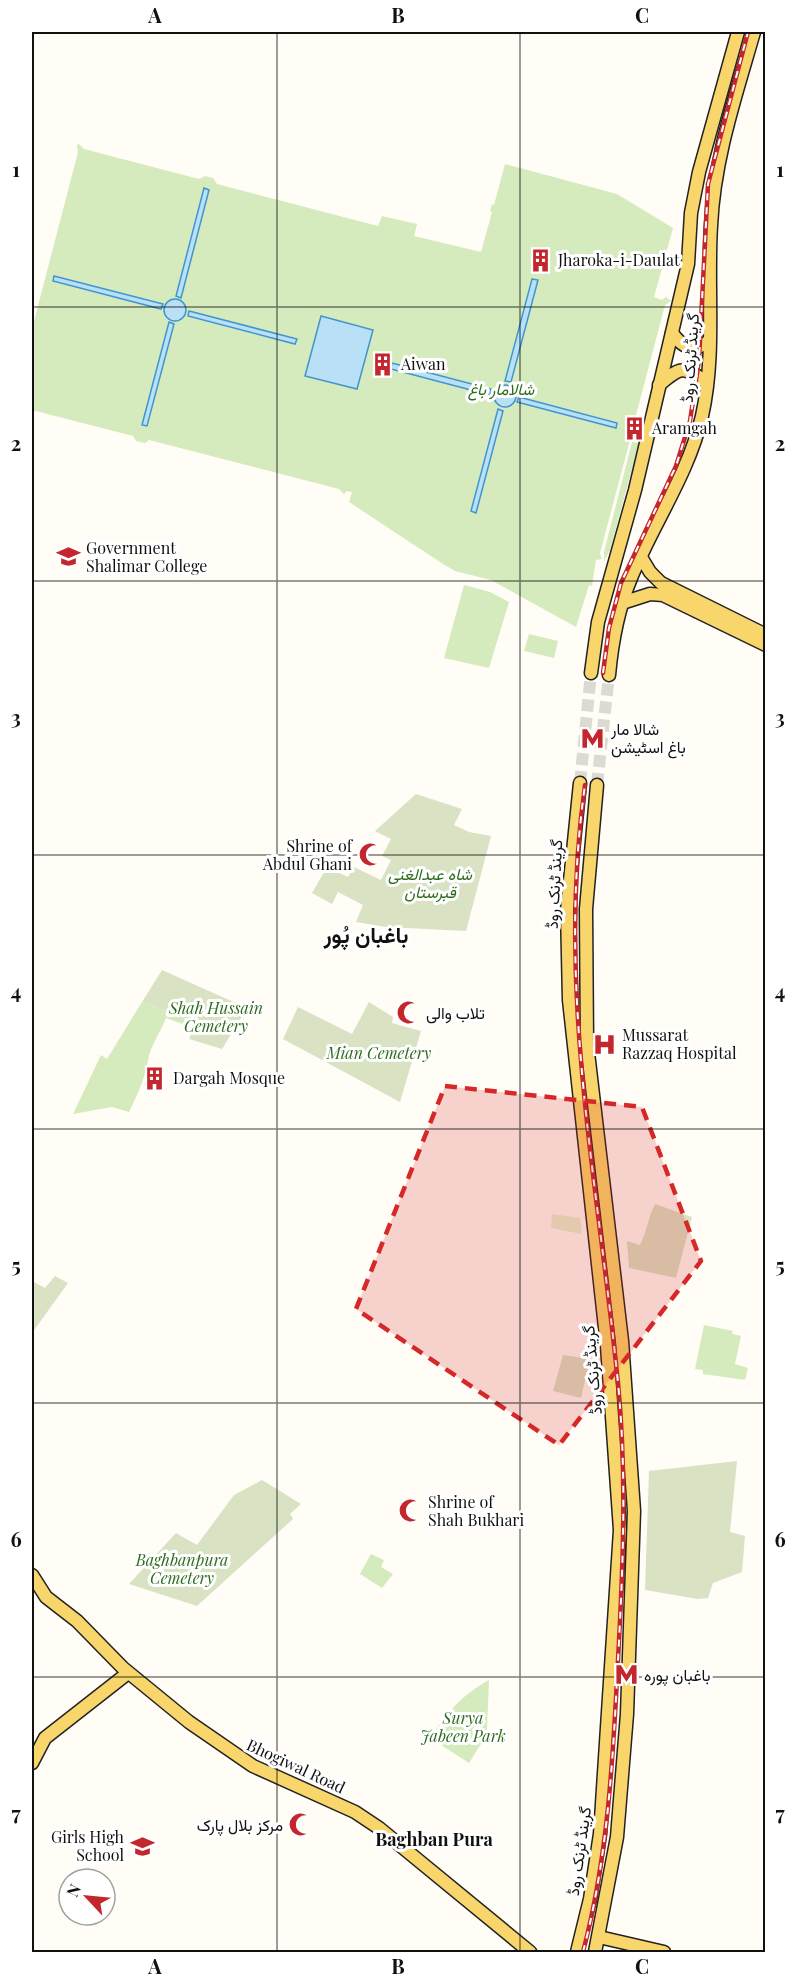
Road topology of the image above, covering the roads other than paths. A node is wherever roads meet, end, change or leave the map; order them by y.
1 (738, 32) edge
2 (754, 32) edge
3 (672, 333) junction
4 (709, 342) junction
5 (706, 382) junction
6 (660, 386) junction
7 (641, 557) junction
8 (622, 603) junction
9 (765, 635) edge
10 (765, 645) edge
11 (591, 673) tunnel mouth
12 (609, 675) tunnel mouth
13 (580, 783) tunnel mouth
14 (597, 785) tunnel mouth
15 (578, 803) junction
16 (595, 803) junction
17 (591, 832) junction
18 (574, 834) junction
19 (32, 1575) edge
20 (128, 1673) junction
21 (32, 1763) edge
22 (599, 1937) junction
23 (530, 1953) edge
24 (577, 1953) edge
25 (595, 1953) edge
26 (664, 1953) edge

1 - 3 main road, گرینڈ ٹرنک روڈ
2 - 4 main road, گرینڈ ٹرنک روڈ
3 - 4 main road
3 - 6 main road, گرینڈ ٹرنک روڈ
4 - 5 main road, گرینڈ ٹرنک روڈ
5 - 6 main road
5 - 7 main road, گرینڈ ٹرنک روڈ
6 - 11 main road, گرینڈ ٹرنک روڈ
7 - 8 main road, گرینڈ ٹرنک روڈ
7 - 9 main road
8 - 10 main road
8 - 12 main road, گرینڈ ٹرنک روڈ
13 - 15 main road, گرینڈ ٹرنک روڈ
14 - 16 main road, گرینڈ ٹرنک روڈ
15 - 16 main road
15 - 18 main road, گرینڈ ٹرنک روڈ
16 - 17 main road, گرینڈ ٹرنک روڈ
17 - 18 main road
17 - 22 main road, گرینڈ ٹرنک روڈ
18 - 24 main road, گرینڈ ٹرنک روڈ
19 - 20 main road, Bhogiwal Road
20 - 21 main road
20 - 23 main road, Bhogiwal Road
22 - 25 main road, گرینڈ ٹرنک روڈ
22 - 26 main road

